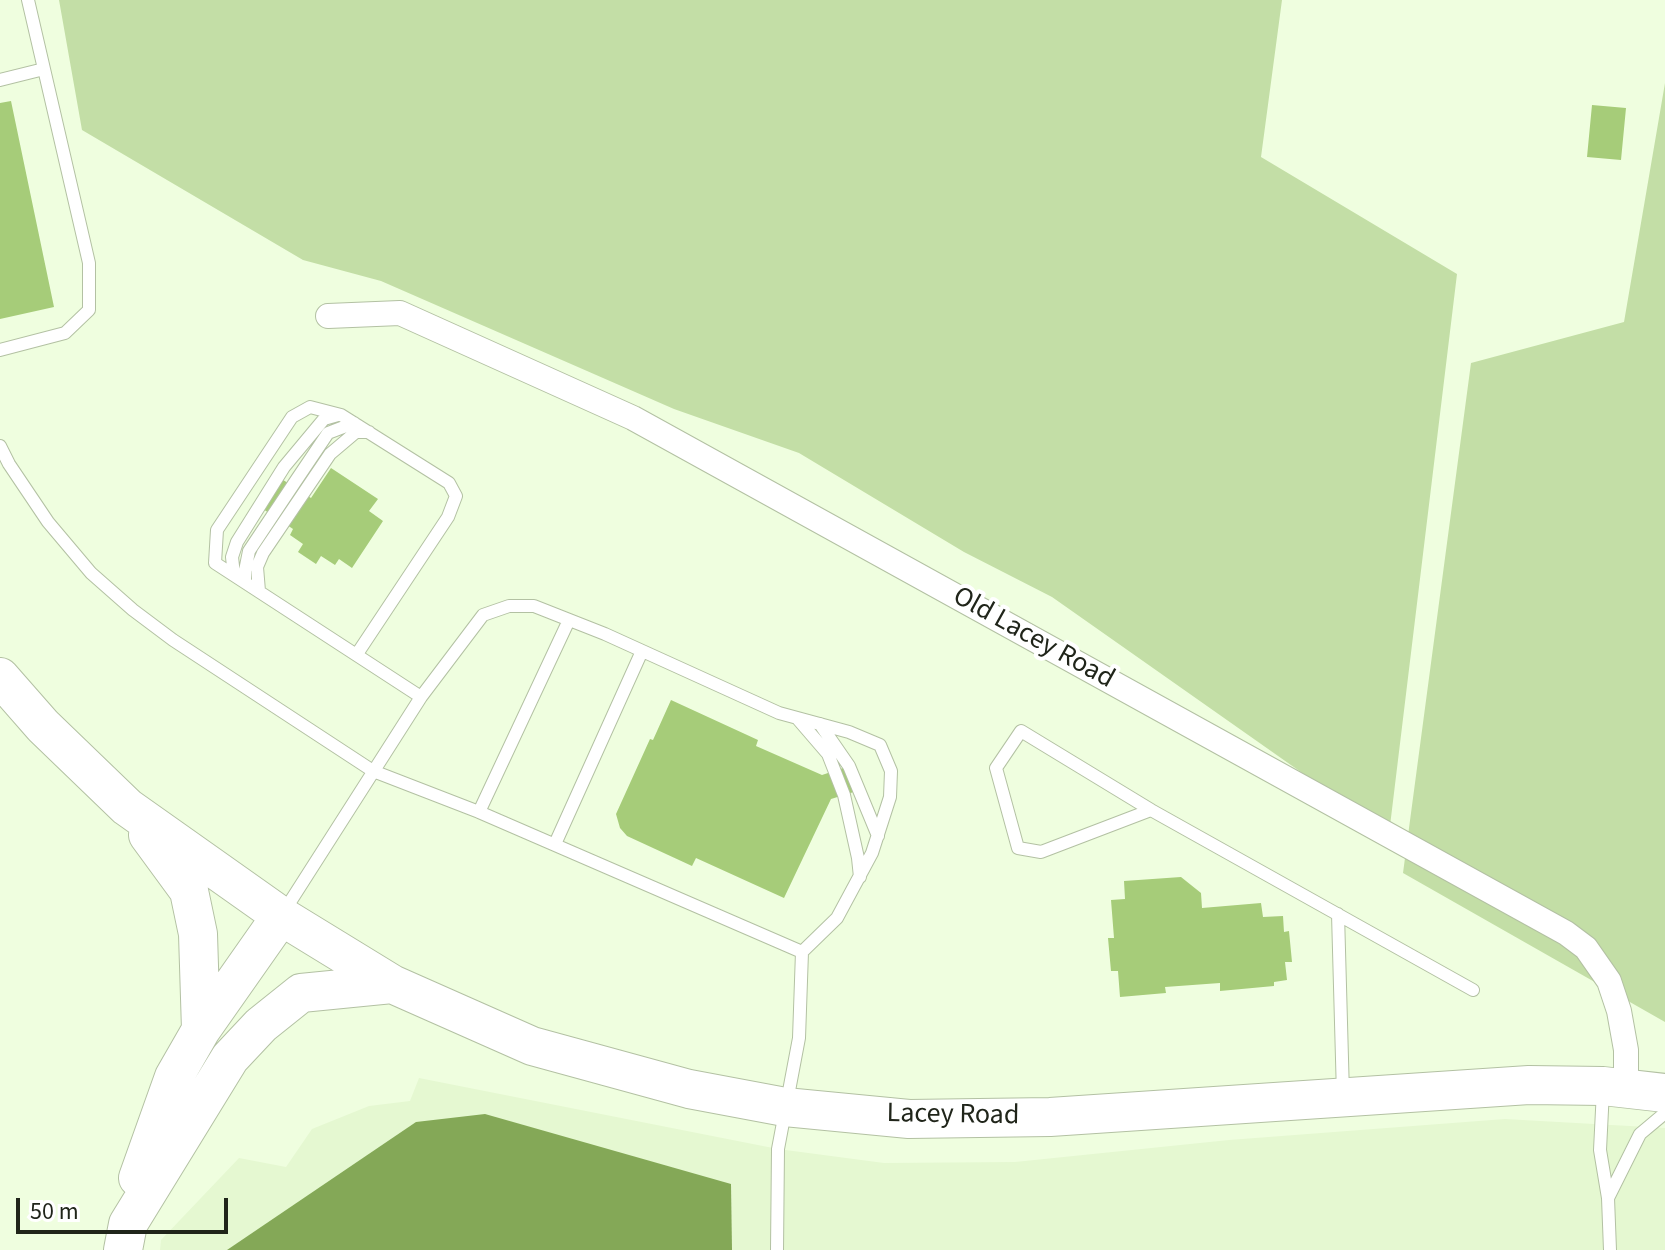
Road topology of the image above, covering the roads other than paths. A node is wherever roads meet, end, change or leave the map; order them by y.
1 (28, 0) edge
2 (44, 69) junction
3 (0, 80) edge
4 (328, 316) dead end
5 (0, 350) edge
6 (341, 415) junction
7 (354, 423) junction
8 (369, 432) junction
9 (0, 446) edge
10 (239, 579) junction
11 (259, 591) junction
12 (569, 620) junction
13 (642, 651) junction
14 (357, 654) junction
15 (0, 677) edge
16 (421, 697) junction
17 (797, 718) junction
18 (820, 724) junction
19 (373, 771) junction
20 (127, 807) junction
21 (1151, 810) junction
22 (479, 812) junction
23 (878, 836) junction
24 (555, 844) junction
25 (860, 877) junction
26 (1338, 914) junction
27 (281, 916) junction
28 (802, 952) junction
29 (392, 984) junction
30 (1473, 990) dead end
31 (201, 1030) junction
32 (1614, 1087) junction
33 (1665, 1093) edge
34 (1344, 1098) junction
35 (785, 1107) junction
36 (1665, 1113) edge
37 (1608, 1198) junction
38 (125, 1237) edge
39 (777, 1250) edge
40 (1610, 1250) edge

1 - 2 lane
2 - 3 lane
2 - 5 lane
4 - 32 street, Old Lacey Road
6 - 7 lane
6 - 10 lane
6 - 10 lane
7 - 8 lane
7 - 10 lane
8 - 11 lane
8 - 14 lane
9 - 19 lane
10 - 11 lane
11 - 14 lane
12 - 13 lane
12 - 16 lane
12 - 22 lane
13 - 17 lane
13 - 24 lane
14 - 16 lane
15 - 20 main road
16 - 19 lane
17 - 18 lane
17 - 25 lane
18 - 23 lane
18 - 23 lane
19 - 22 lane
19 - 27 lane
20 - 27 main road, Lacey Road
20 - 31 main road
21 - 21 lane
21 - 26 lane
22 - 24 lane
23 - 25 lane
24 - 28 lane
25 - 28 lane
26 - 30 lane
26 - 34 lane
27 - 29 main road, Lacey Road
27 - 31 main road
28 - 35 lane
29 - 35 main road, Lacey Road
29 - 38 main road
31 - 38 main road
32 - 33 main road, Lacey Road
32 - 34 main road, Lacey Road
32 - 37 lane
34 - 35 main road, Lacey Road
35 - 39 lane
36 - 37 lane
37 - 40 lane

